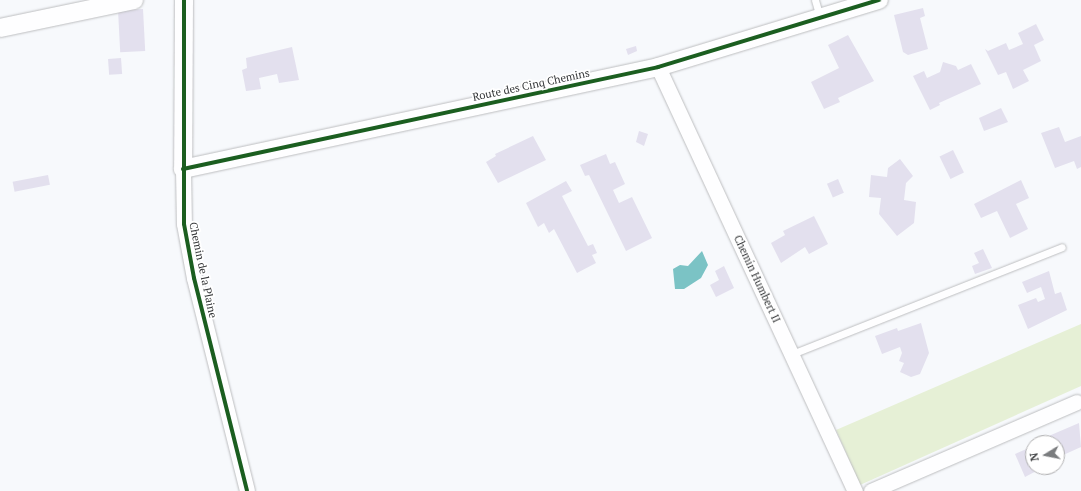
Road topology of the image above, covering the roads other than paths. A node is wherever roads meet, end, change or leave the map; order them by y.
1 (134, 0) edge
2 (184, 0) edge
3 (815, 0) edge
4 (879, 0) edge
5 (820, 18) junction
6 (0, 28) edge
7 (658, 67) junction
8 (183, 169) junction
9 (1062, 248) dead end
10 (792, 354) junction
11 (1077, 402) dead end
12 (247, 491) edge
13 (855, 491) edge
14 (871, 491) edge

1 - 6 street
2 - 8 street, Chemin de la Plaine
3 - 5 lane
4 - 5 street, Route des Cinq Chemins
5 - 7 street, Route des Cinq Chemins
7 - 8 street, Route des Cinq Chemins
7 - 10 street, Chemin Humbert II
8 - 12 street, Chemin de la Plaine
9 - 10 lane
10 - 13 street, Chemin Humbert II
11 - 14 street

